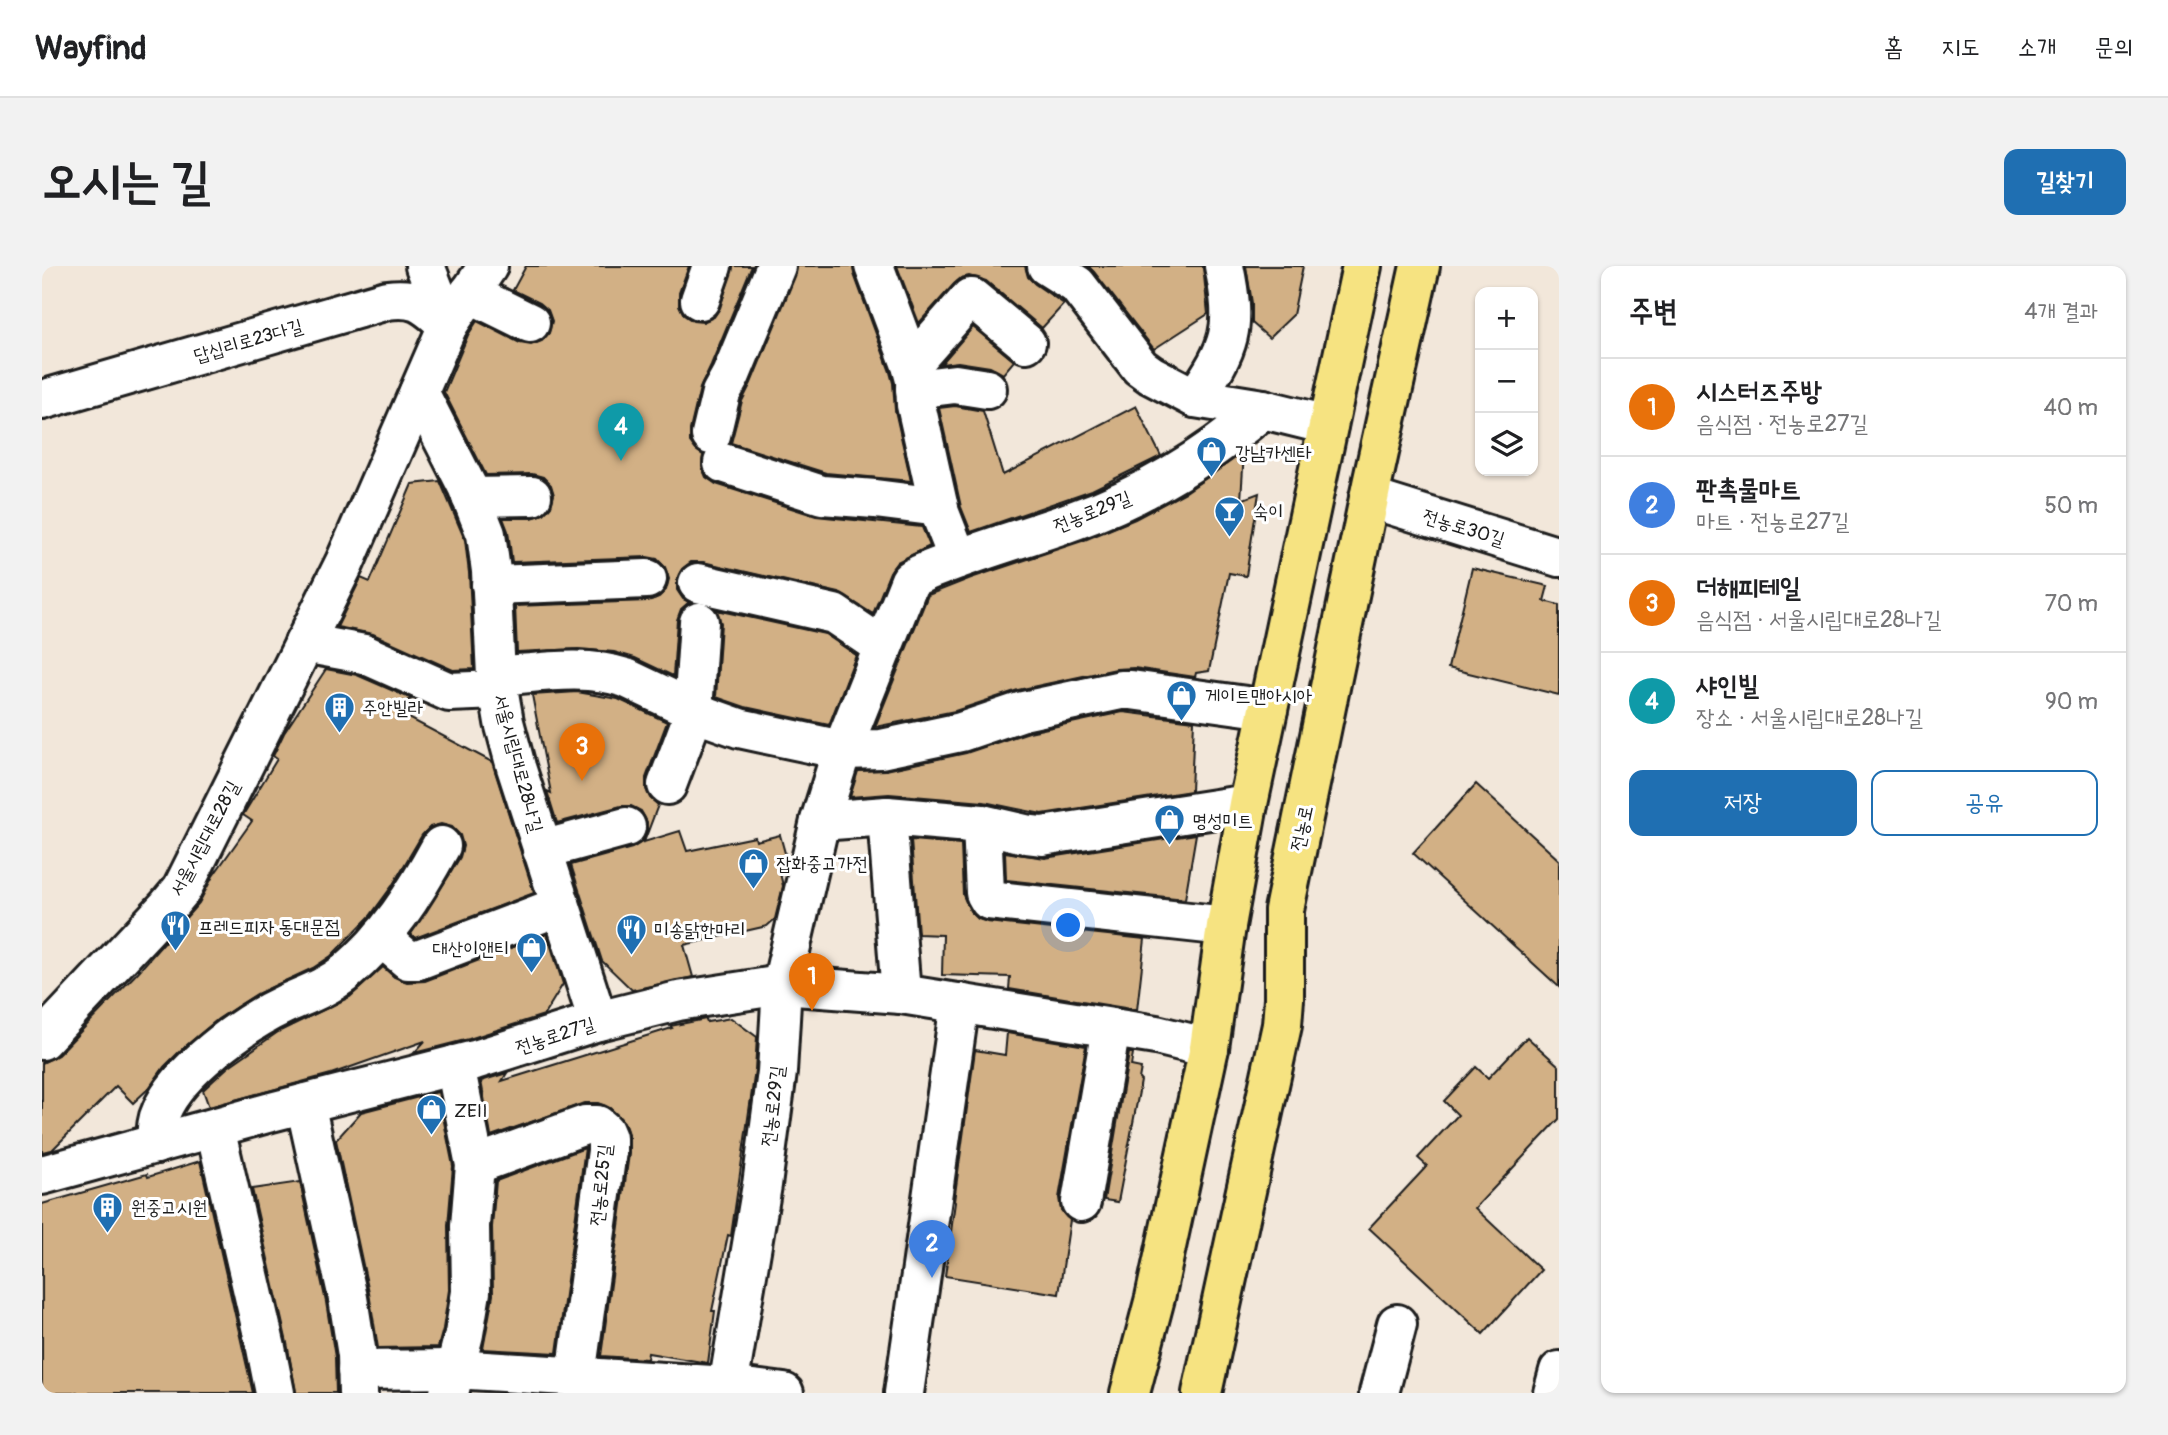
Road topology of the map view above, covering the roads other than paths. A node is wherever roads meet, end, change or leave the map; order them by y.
1 (425, 266) edge
2 (776, 266) edge
3 (874, 266) edge
4 (1047, 266) edge
5 (1224, 266) edge
6 (1362, 266) edge
7 (1420, 266) edge
8 (479, 280) edge
9 (530, 323) dead end
10 (448, 325) junction
11 (1026, 343) dead end
12 (913, 377) junction
13 (987, 389) dead end
14 (419, 392) junction
15 (1195, 398) junction
16 (42, 400) edge
17 (1264, 410) junction
18 (1328, 425) junction
19 (471, 496) junction
20 (532, 496) dead end
21 (1369, 498) junction
22 (939, 507) junction
23 (1559, 557) edge
24 (958, 559) junction
25 (647, 579) dead end
26 (698, 583) dead end
27 (491, 585) junction
28 (699, 622) dead end
29 (304, 643) junction
30 (883, 647) junction
31 (497, 683) junction
32 (1268, 709) junction
33 (693, 711) junction
34 (842, 750) junction
35 (667, 785) dead end
36 (1248, 804) junction
37 (887, 816) junction
38 (820, 821) junction
39 (982, 824) junction
40 (626, 827) dead end
41 (441, 846) dead end
42 (542, 850) junction
43 (561, 906) junction
44 (1226, 926) junction
45 (381, 937) junction
46 (782, 985) junction
47 (901, 994) junction
48 (960, 1003) junction
49 (598, 1021) junction
50 (1111, 1028) junction
51 (42, 1040) edge
52 (1209, 1048) junction
53 (455, 1065) junction
54 (305, 1103) junction
55 (215, 1128) junction
56 (156, 1144) junction
57 (475, 1165) junction
58 (42, 1175) edge
59 (1081, 1202) dead end
60 (1397, 1324) dead end
61 (1559, 1371) edge
62 (576, 1376) junction
63 (358, 1381) edge
64 (451, 1381) edge
65 (727, 1389) edge
66 (275, 1393) edge
67 (784, 1393) edge
68 (904, 1393) edge
69 (1130, 1393) edge
70 (1202, 1393) edge
71 (1379, 1393) edge
72 (1553, 1393) edge

1 - 10 street
2 - 22 street
3 - 12 street
4 - 15 street
5 - 15 street
6 - 18 main road
7 - 21 main road, 전농로
8 - 9 street, 서울시립대로28길
8 - 10 street, 서울시립대로28길
10 - 14 street, 서울시립대로28길
10 - 16 street, 답십리로23다길
11 - 12 street
12 - 13 street
12 - 22 street
14 - 19 street, 서울시립대로28나길
14 - 29 street, 서울시립대로28길
15 - 17 street
17 - 18 street
17 - 24 street, 전농로29길
18 - 32 main road
19 - 20 street
19 - 27 street, 서울시립대로28나길
21 - 23 street, 전농로30길
21 - 70 main road, 전농로
22 - 24 street
24 - 30 street, 전농로29길
25 - 27 street
26 - 30 street
27 - 31 street, 서울시립대로28나길
28 - 33 street
29 - 31 street
29 - 51 street, 서울시립대로28길
30 - 34 street, 전농로29길
31 - 33 street, 서울시립대로28나길
31 - 42 street, 서울시립대로28나길
32 - 34 street
32 - 36 main road
33 - 34 street
33 - 35 street
34 - 38 street, 전농로29길
36 - 39 street
36 - 44 main road
37 - 38 street
37 - 39 street
37 - 47 street
38 - 46 street, 전농로29길
39 - 44 street
40 - 42 street, 서울시립대로28나길
41 - 45 street
42 - 43 street, 서울시립대로28나길
43 - 45 street
43 - 49 street, 서울시립대로28나길
44 - 52 main road
45 - 56 street
46 - 47 street, 전농로27길
46 - 49 street, 전농로27길
46 - 65 street, 전농로29길
47 - 48 street, 전농로27길
48 - 50 street, 전농로27길
48 - 68 street
49 - 53 street, 전농로27길
50 - 52 street, 전농로27길
50 - 59 street
52 - 69 main road
53 - 54 street, 전농로27길
53 - 57 street
54 - 55 street, 전농로27길
54 - 63 street
55 - 56 street, 전농로27길
55 - 66 street
56 - 58 street, 전농로27길
57 - 62 street, 전농로25길
57 - 64 street
60 - 71 street
61 - 72 street
62 - 64 street
62 - 65 street
63 - 64 street
65 - 67 street

